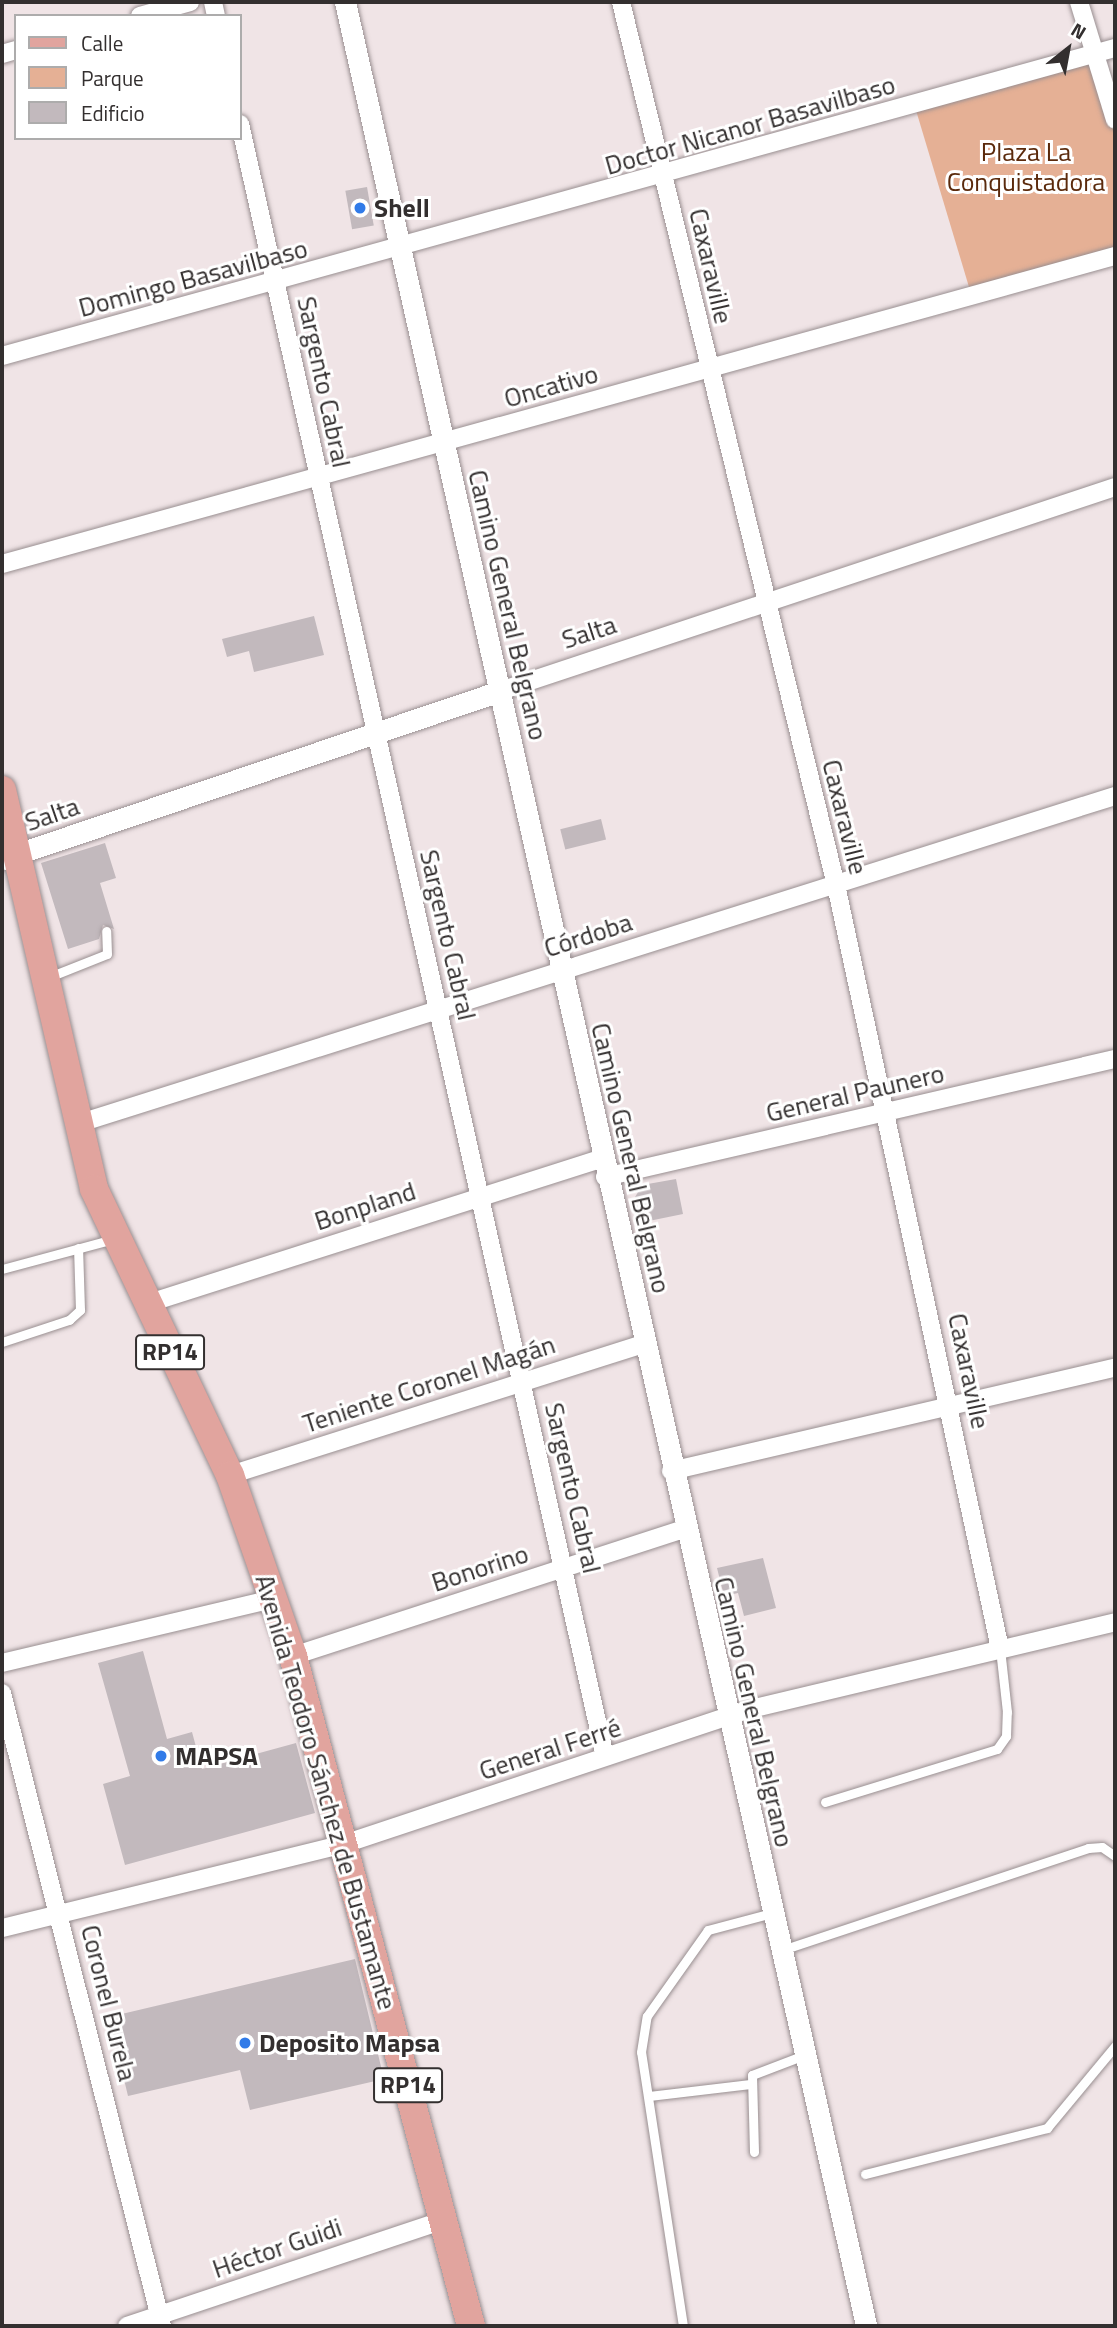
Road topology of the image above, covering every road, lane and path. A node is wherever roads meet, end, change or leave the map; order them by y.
1 (190, 2) edge
2 (345, 2) edge
3 (621, 2) edge
4 (1079, 2) edge
5 (147, 14) edge
6 (1115, 48) edge
7 (1096, 54) junction
8 (1115, 120) edge
9 (242, 133) edge
10 (663, 177) junction
11 (399, 251) junction
12 (1115, 256) edge
13 (276, 283) junction
14 (2, 356) edge
15 (708, 367) junction
16 (443, 445) junction
17 (317, 478) junction
18 (1115, 487) edge
19 (2, 564) edge
20 (764, 604) junction
21 (500, 691) junction
22 (375, 735) junction
23 (2, 790) edge
24 (1115, 796) edge
25 (9, 857) edge
26 (836, 885) junction
27 (106, 931) dead end
28 (561, 972) junction
29 (47, 978) junction
30 (440, 1010) junction
31 (1115, 1059) edge
32 (886, 1114) junction
33 (77, 1124) junction
34 (603, 1168) junction
35 (477, 1198) junction
36 (113, 1239) junction
37 (78, 1248) junction
38 (2, 1269) edge
39 (146, 1304) junction
40 (2, 1342) edge
41 (644, 1343) junction
42 (1115, 1368) edge
43 (522, 1382) junction
44 (951, 1406) junction
45 (671, 1471) junction
46 (230, 1475) junction
47 (683, 1528) junction
48 (564, 1568) junction
49 (273, 1598) junction
50 (1115, 1622) edge
51 (1000, 1649) junction
52 (293, 1656) junction
53 (2, 1663) edge
54 (2, 1693) edge
55 (727, 1718) junction
56 (605, 1757) junction
57 (825, 1802) dead end
58 (344, 1844) junction
59 (1115, 1856) edge
60 (60, 1913) junction
61 (772, 1913) junction
62 (2, 1928) edge
63 (780, 1950) junction
64 (1115, 2046) edge
65 (804, 2055) junction
66 (750, 2084) junction
67 (649, 2096) junction
68 (754, 2152) dead end
69 (864, 2174) dead end
70 (444, 2220) junction
71 (160, 2321) edge
72 (127, 2326) edge
73 (471, 2326) edge
74 (683, 2326) edge
75 (866, 2326) edge

1 - 5 street
2 - 11 street, Camino General Belgrano
3 - 10 street, Caxaraville
4 - 7 street
6 - 7 street, Doctor Nicanor Basavilbaso
7 - 8 street
7 - 10 street, Doctor Nicanor Basavilbaso
9 - 13 street, Sargento Cabral
10 - 11 street, Doctor Nicanor Basavilbaso
10 - 15 street, Caxaraville
11 - 13 street, Domingo Basavilbaso
11 - 16 street, Camino General Belgrano
12 - 15 street, Oncativo
13 - 14 street, Domingo Basavilbaso
13 - 17 street, Sargento Cabral
15 - 16 street, Oncativo
15 - 20 street, Caxaraville
16 - 17 street, Oncativo
16 - 21 street, Camino General Belgrano
17 - 19 street, Oncativo
17 - 22 street, Sargento Cabral
18 - 20 street, Salta
20 - 21 street, Salta
20 - 26 street, Caxaraville
21 - 22 street, Salta
21 - 28 street, Camino General Belgrano
22 - 25 street, Salta
22 - 30 street, Sargento Cabral
23 - 25 main road, Avenida Teodoro Sánchez de Bustamante / RP14
24 - 26 street, Córdoba
25 - 29 main road, Avenida Teodoro Sánchez de Bustamante / RP14
26 - 28 street, Córdoba
26 - 32 street, Caxaraville
27 - 29 lane
28 - 30 street, Córdoba
28 - 34 street, Camino General Belgrano
29 - 33 main road, Avenida Teodoro Sánchez de Bustamante / RP14
30 - 33 street, Córdoba
30 - 35 street, Sargento Cabral
31 - 32 street, General Paunero
32 - 34 street, General Paunero
32 - 44 street, Caxaraville
33 - 36 main road, Avenida Teodoro Sánchez de Bustamante / RP14
34 - 35 street, Bonpland
34 - 41 street, Camino General Belgrano
35 - 39 street, Bonpland
35 - 43 street, Sargento Cabral
36 - 37 lane
36 - 39 main road, Avenida Teodoro Sánchez de Bustamante / RP14
37 - 38 lane
37 - 40 lane
39 - 46 main road, Avenida Teodoro Sánchez de Bustamante / RP14
41 - 43 street, Teniente Coronel Magán
41 - 45 street, Camino General Belgrano
42 - 44 street
43 - 46 street, Teniente Coronel Magán
43 - 48 street, Sargento Cabral
44 - 45 street
44 - 51 street, Caxaraville
45 - 47 street, Camino General Belgrano
46 - 49 main road, Avenida Teodoro Sánchez de Bustamante / RP14
47 - 48 street, Bonorino
47 - 55 street, Camino General Belgrano
48 - 52 street, Bonorino
48 - 56 street, Sargento Cabral
49 - 52 main road, Avenida Teodoro Sánchez de Bustamante / RP14
49 - 53 street
50 - 51 street, General Ferré
51 - 55 street, General Ferré
51 - 57 lane
52 - 58 main road, Avenida Teodoro Sánchez de Bustamante / RP14
54 - 60 street, Coronel Burela
55 - 56 street, General Ferré
55 - 61 street, Camino General Belgrano
56 - 58 street, General Ferré
58 - 60 street, General Ferré
58 - 70 main road, Avenida Teodoro Sánchez de Bustamante / RP14
59 - 63 lane
60 - 62 street, General Ferré
60 - 71 street, Coronel Burela
61 - 63 street, Camino General Belgrano
61 - 67 lane
63 - 65 street, Camino General Belgrano
64 - 69 lane
65 - 66 lane
65 - 75 street, Camino General Belgrano
66 - 67 lane
66 - 68 lane
67 - 74 lane
70 - 71 street, Héctor Guidi
70 - 73 main road, Avenida Teodoro Sánchez de Bustamante / RP14
71 - 72 street, Héctor Guidi

